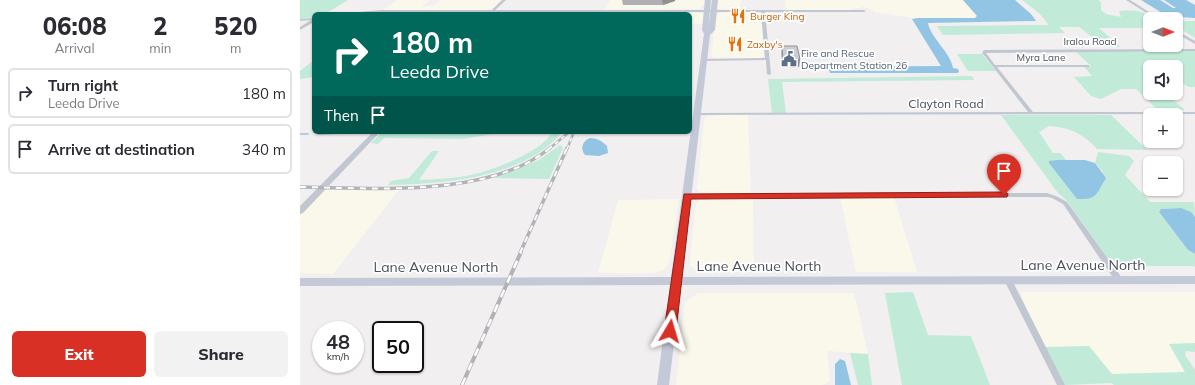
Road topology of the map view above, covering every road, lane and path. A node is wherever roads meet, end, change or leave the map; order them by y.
1 (504, 0) edge
2 (708, 0) edge
3 (715, 0) edge
4 (1128, 0) edge
5 (707, 11) junction
6 (714, 11) junction
7 (763, 11) junction
8 (864, 11) dead end
9 (370, 12) edge
10 (437, 12) edge
11 (493, 12) edge
12 (600, 12) edge
13 (1147, 12) edge
14 (312, 19) edge
15 (300, 20) edge
16 (312, 20) edge
17 (300, 29) edge
18 (707, 34) junction
19 (1183, 35) edge
20 (1195, 43) edge
21 (1195, 50) edge
22 (704, 60) junction
23 (767, 60) junction
24 (994, 66) junction
25 (1087, 66) dead end
26 (769, 74) dead end
27 (1195, 112) edge
28 (1031, 113) junction
29 (697, 114) junction
30 (375, 134) edge
31 (687, 196) junction
32 (300, 211) edge
33 (1008, 280) junction
34 (1119, 280) junction
35 (1195, 280) edge
36 (300, 282) edge
37 (676, 282) junction
38 (663, 385) edge
39 (1061, 385) edge

1 - 11 street
2 - 5 main road
3 - 6 main road
4 - 13 street
5 - 6 street
5 - 12 street
5 - 18 main road
6 - 7 street
6 - 18 main road
7 - 8 street
7 - 23 street
9 - 10 street
14 - 15 street
16 - 17 street
18 - 22 main road
19 - 20 street
21 - 24 street, Iralou Road
22 - 23 street
22 - 29 main road
23 - 26 street
24 - 25 street, Myra Lane
24 - 28 street
27 - 28 street, Clayton Road
28 - 29 street, Clayton Road
29 - 31 main road
30 - 32 street
31 - 34 street
31 - 37 main road
33 - 34 main road, Lane Avenue North
33 - 37 main road, Lane Avenue North
33 - 39 street
34 - 35 main road, Lane Avenue North
36 - 37 main road, Lane Avenue North
37 - 38 main road

